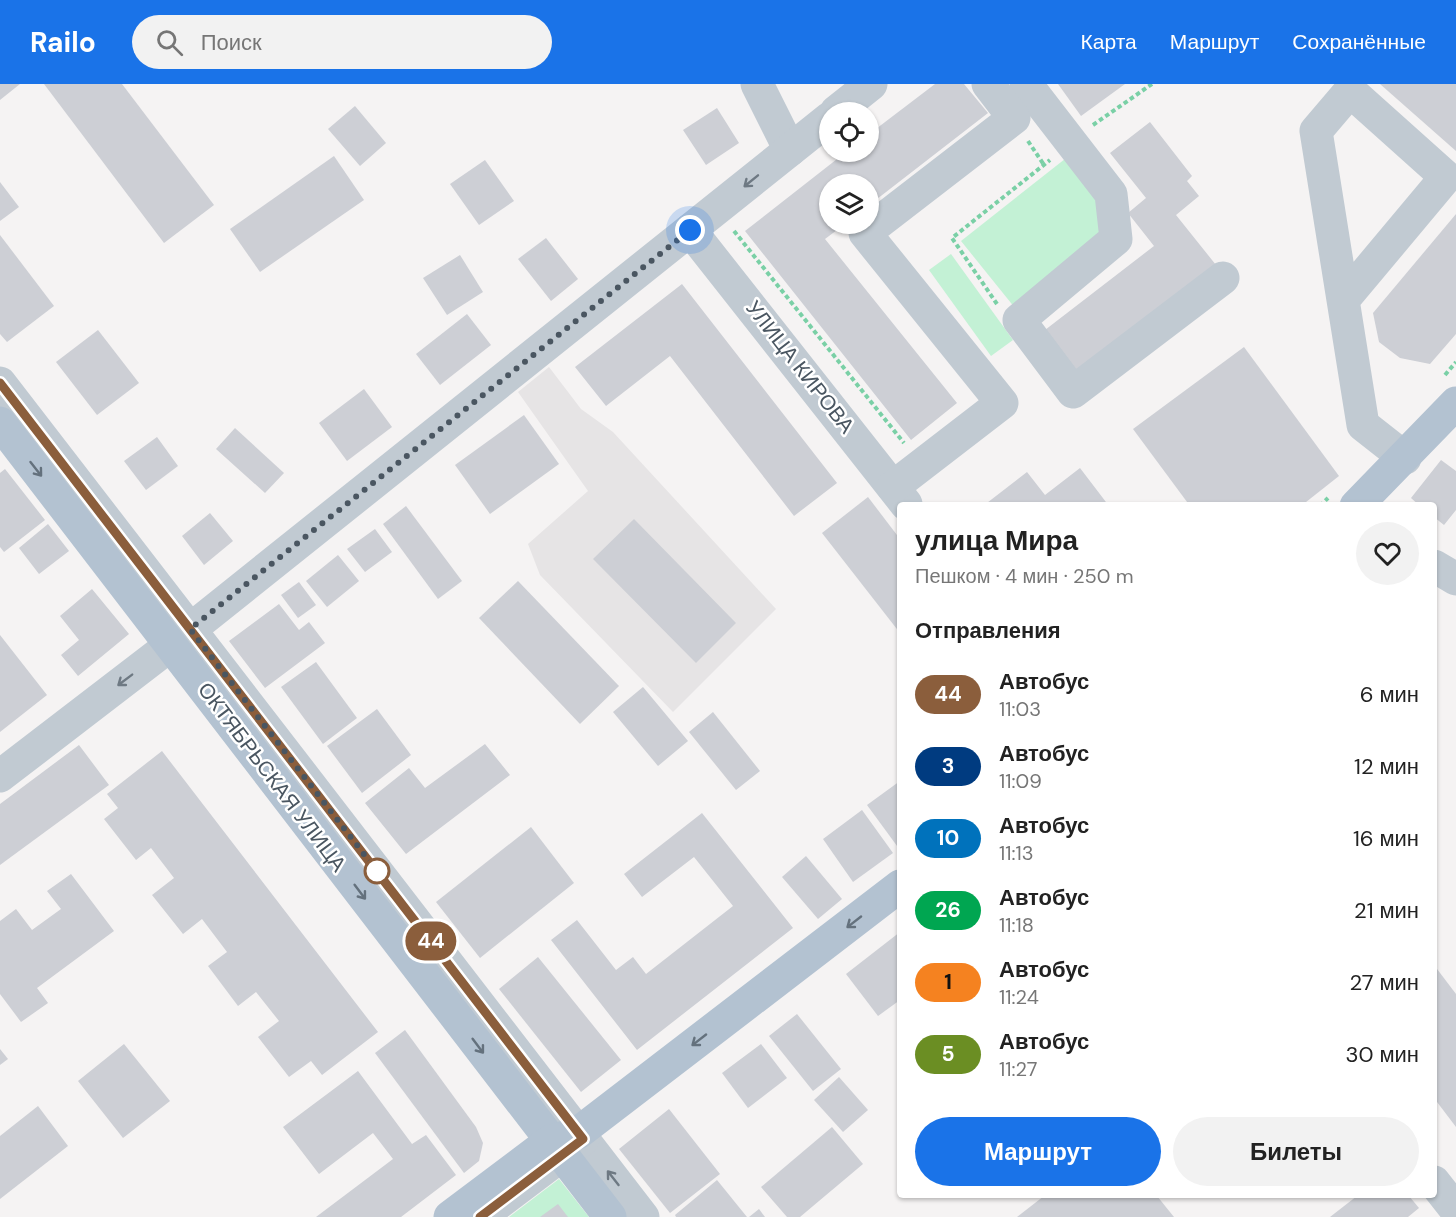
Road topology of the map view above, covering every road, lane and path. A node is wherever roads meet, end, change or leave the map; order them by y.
1 (757, 84) edge
2 (872, 84) edge
3 (988, 84) edge
4 (1026, 84) edge
5 (1152, 84) edge
6 (849, 102) edge
7 (819, 127) edge
8 (1072, 143) junction
9 (1033, 148) dead end
10 (790, 150) junction
11 (1044, 165) junction
12 (728, 223) dead end
13 (690, 230) junction
14 (1222, 278) dead end
15 (1344, 299) junction
16 (1000, 307) dead end
17 (0, 384) edge
18 (1456, 403) edge
19 (0, 423) edge
20 (910, 450) dead end
21 (1405, 458) junction
22 (901, 496) edge
23 (1360, 502) edge
24 (1437, 568) edge
25 (1456, 579) edge
26 (181, 637) junction
27 (0, 776) edge
28 (897, 888) edge
29 (568, 1142) junction
30 (1437, 1186) edge
31 (1456, 1210) edge
32 (450, 1217) edge
33 (480, 1217) edge
34 (610, 1217) edge
35 (643, 1217) edge

1 - 10 street
2 - 6 street
3 - 22 street
4 - 8 street
5 - 8 path
7 - 10 street
8 - 11 path
8 - 14 street
9 - 11 path
10 -> 13 street
11 - 16 path
12 - 20 path
13 - 22 street, УЛИЦА КИРОВА
13 - 26 street
15 - 15 street
15 - 21 street
17 - 26 street, ОКТЯБРЬСКАЯ УЛИЦА
18 - 21 main road
19 -> 26 main road, ОКТЯБРЬСКАЯ УЛИЦА
21 - 23 main road
24 - 25 street
26 -> 27 street
26 - 29 main road, ОКТЯБРЬСКАЯ УЛИЦА
28 -> 29 main road
29 - 32 main road
29 - 33 street
29 - 34 main road, ОКТЯБРЬСКАЯ УЛИЦА
35 -> 29 street, ОКТЯБРЬСКАЯ УЛИЦА
30 - 31 street

